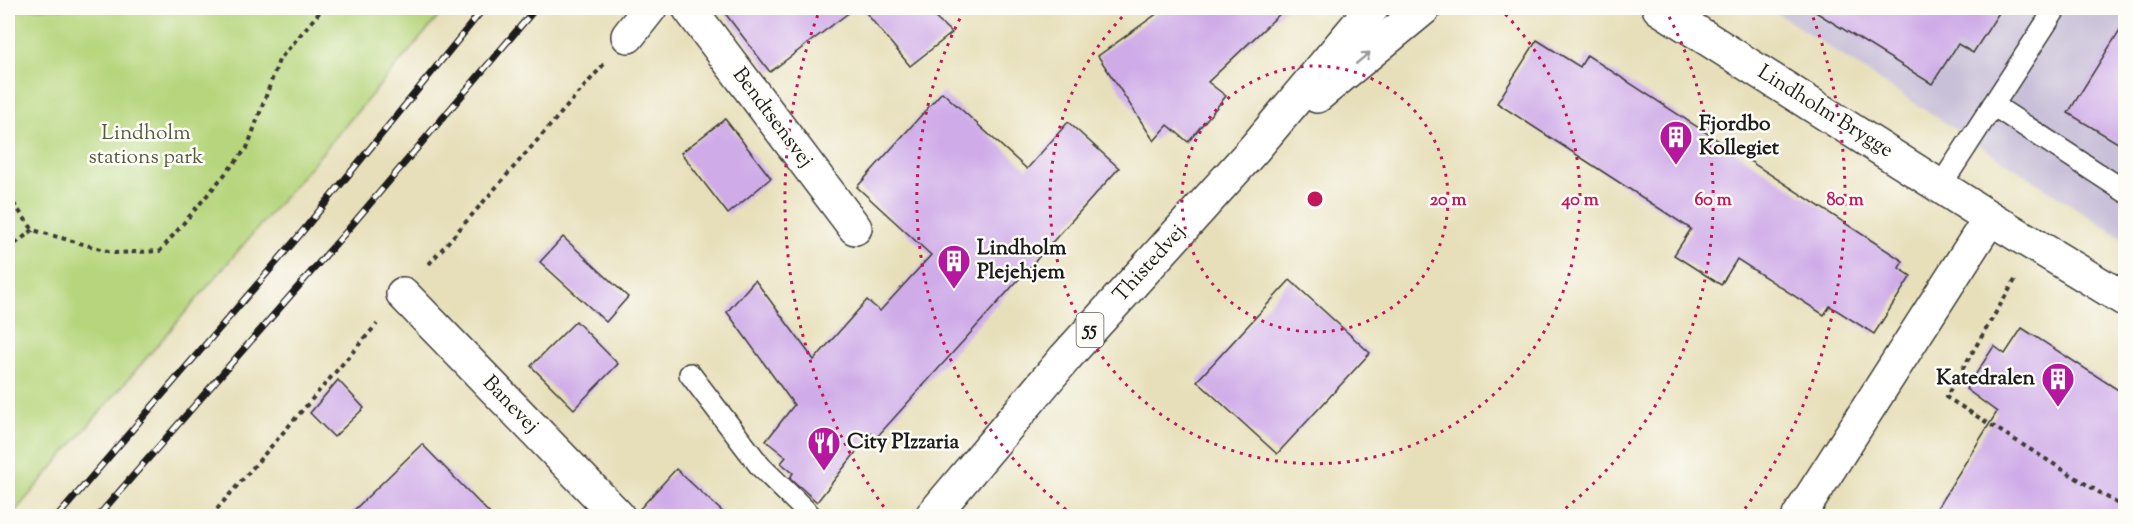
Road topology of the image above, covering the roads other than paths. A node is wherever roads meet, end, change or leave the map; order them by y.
1 (650, 8) edge
2 (689, 8) edge
3 (1372, 8) edge
4 (1424, 8) edge
5 (1659, 8) edge
6 (2056, 8) edge
7 (628, 36) dead end
8 (1993, 105) junction
9 (1254, 149) junction
10 (1941, 185) junction
11 (2126, 192) edge
12 (1990, 218) junction
13 (855, 228) dead end
14 (403, 294) dead end
15 (2126, 300) edge
16 (690, 374) dead end
17 (945, 512) edge
18 (618, 516) edge
19 (811, 516) edge
20 (1799, 516) edge

1 - 7 street
2 - 13 street, Bendtsensvej
3 - 9 street, Thistedvej / 55
9 -> 4 street, Thistedvej / 55
5 - 10 street, Lindholm Brygge
6 - 8 lane
8 - 10 lane
8 - 11 lane
9 - 17 street, Thistedvej / 55
10 - 12 street, Lindholm Brygge
12 - 15 street, Lindholm Brygge
12 - 20 street
14 - 18 street, Banevej
16 - 19 lane

